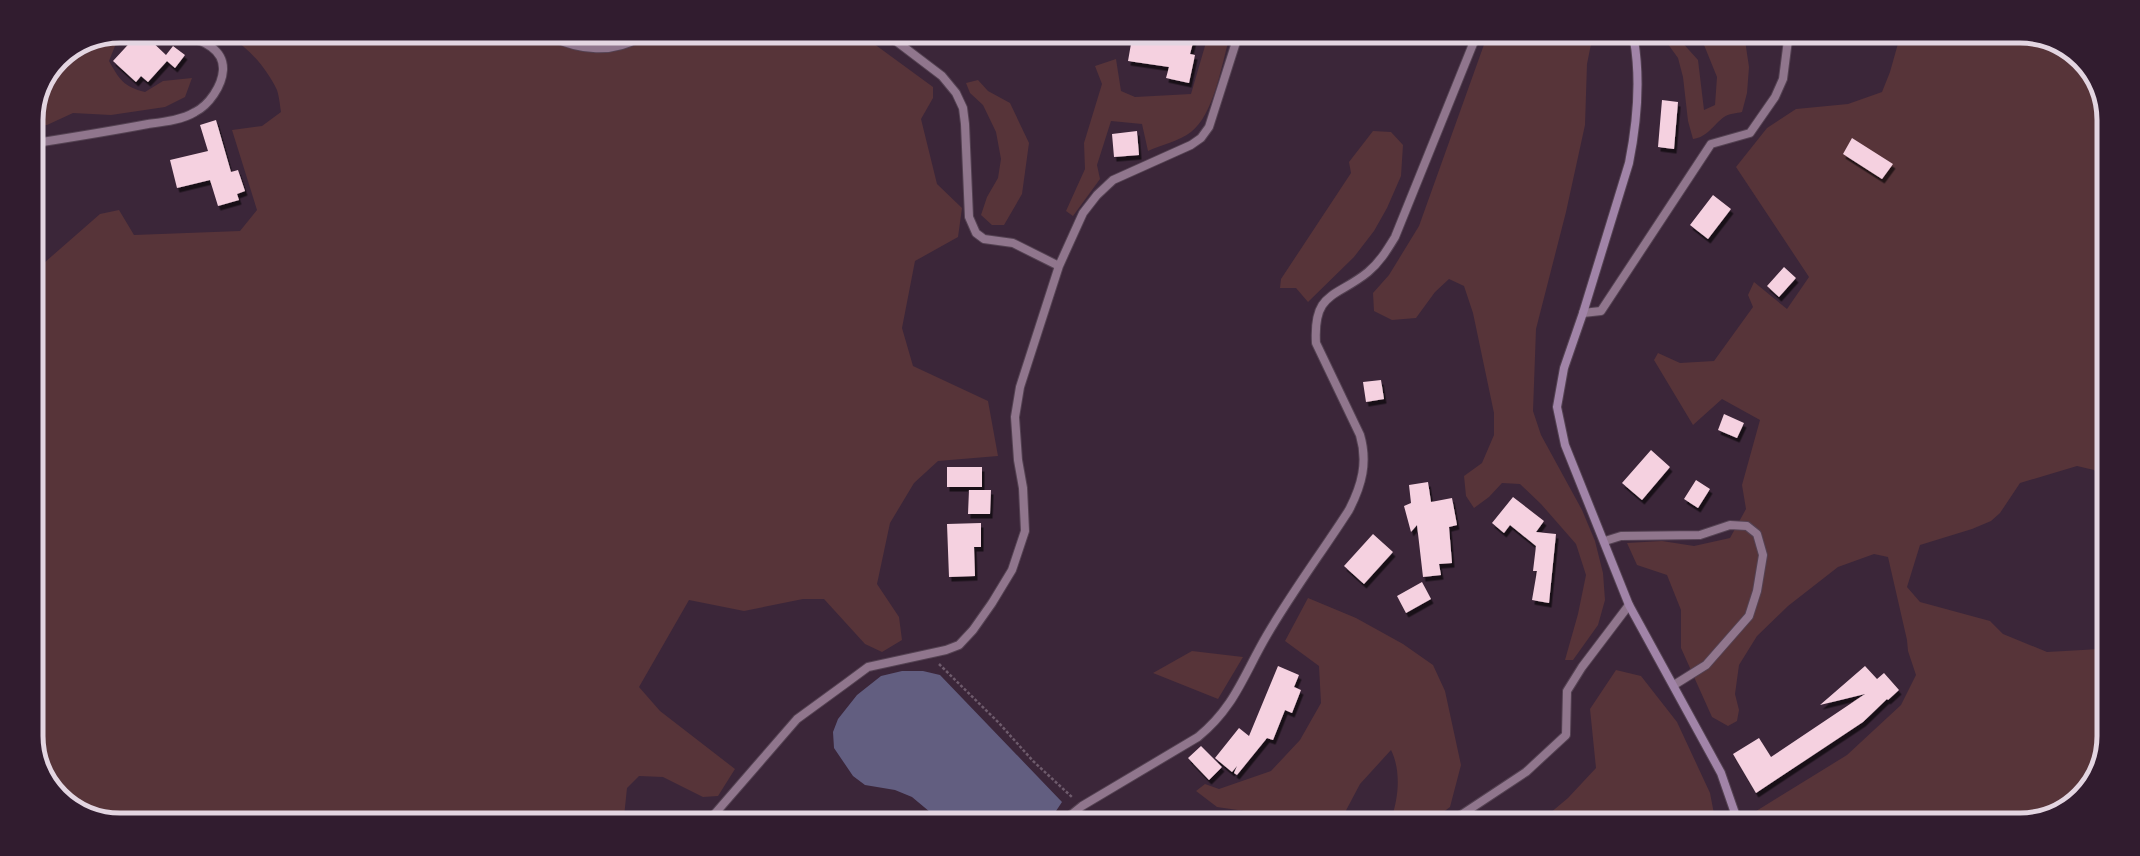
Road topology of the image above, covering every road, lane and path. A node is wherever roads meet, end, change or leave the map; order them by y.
1 (203, 43) edge
2 (567, 43) edge
3 (630, 43) edge
4 (899, 43) edge
5 (1236, 43) edge
6 (1473, 43) edge
7 (1634, 43) edge
8 (1788, 43) edge
9 (43, 141) edge
10 (1059, 266) junction
11 (1583, 313) junction
12 (1605, 541) junction
13 (1629, 605) junction
14 (929, 654) junction
15 (1674, 686) junction
16 (1082, 806) junction
17 (715, 813) edge
18 (1073, 813) edge
19 (1464, 813) edge
20 (1736, 813) edge

1 - 9 street
2 - 3 street
4 - 10 street
5 - 10 street
6 - 16 street
7 - 11 street
8 - 11 street
10 - 14 street
11 - 12 street
12 - 13 street
12 - 15 street
13 - 15 street
13 - 19 street
14 - 16 path
14 - 17 street
15 - 20 street
16 - 18 street

